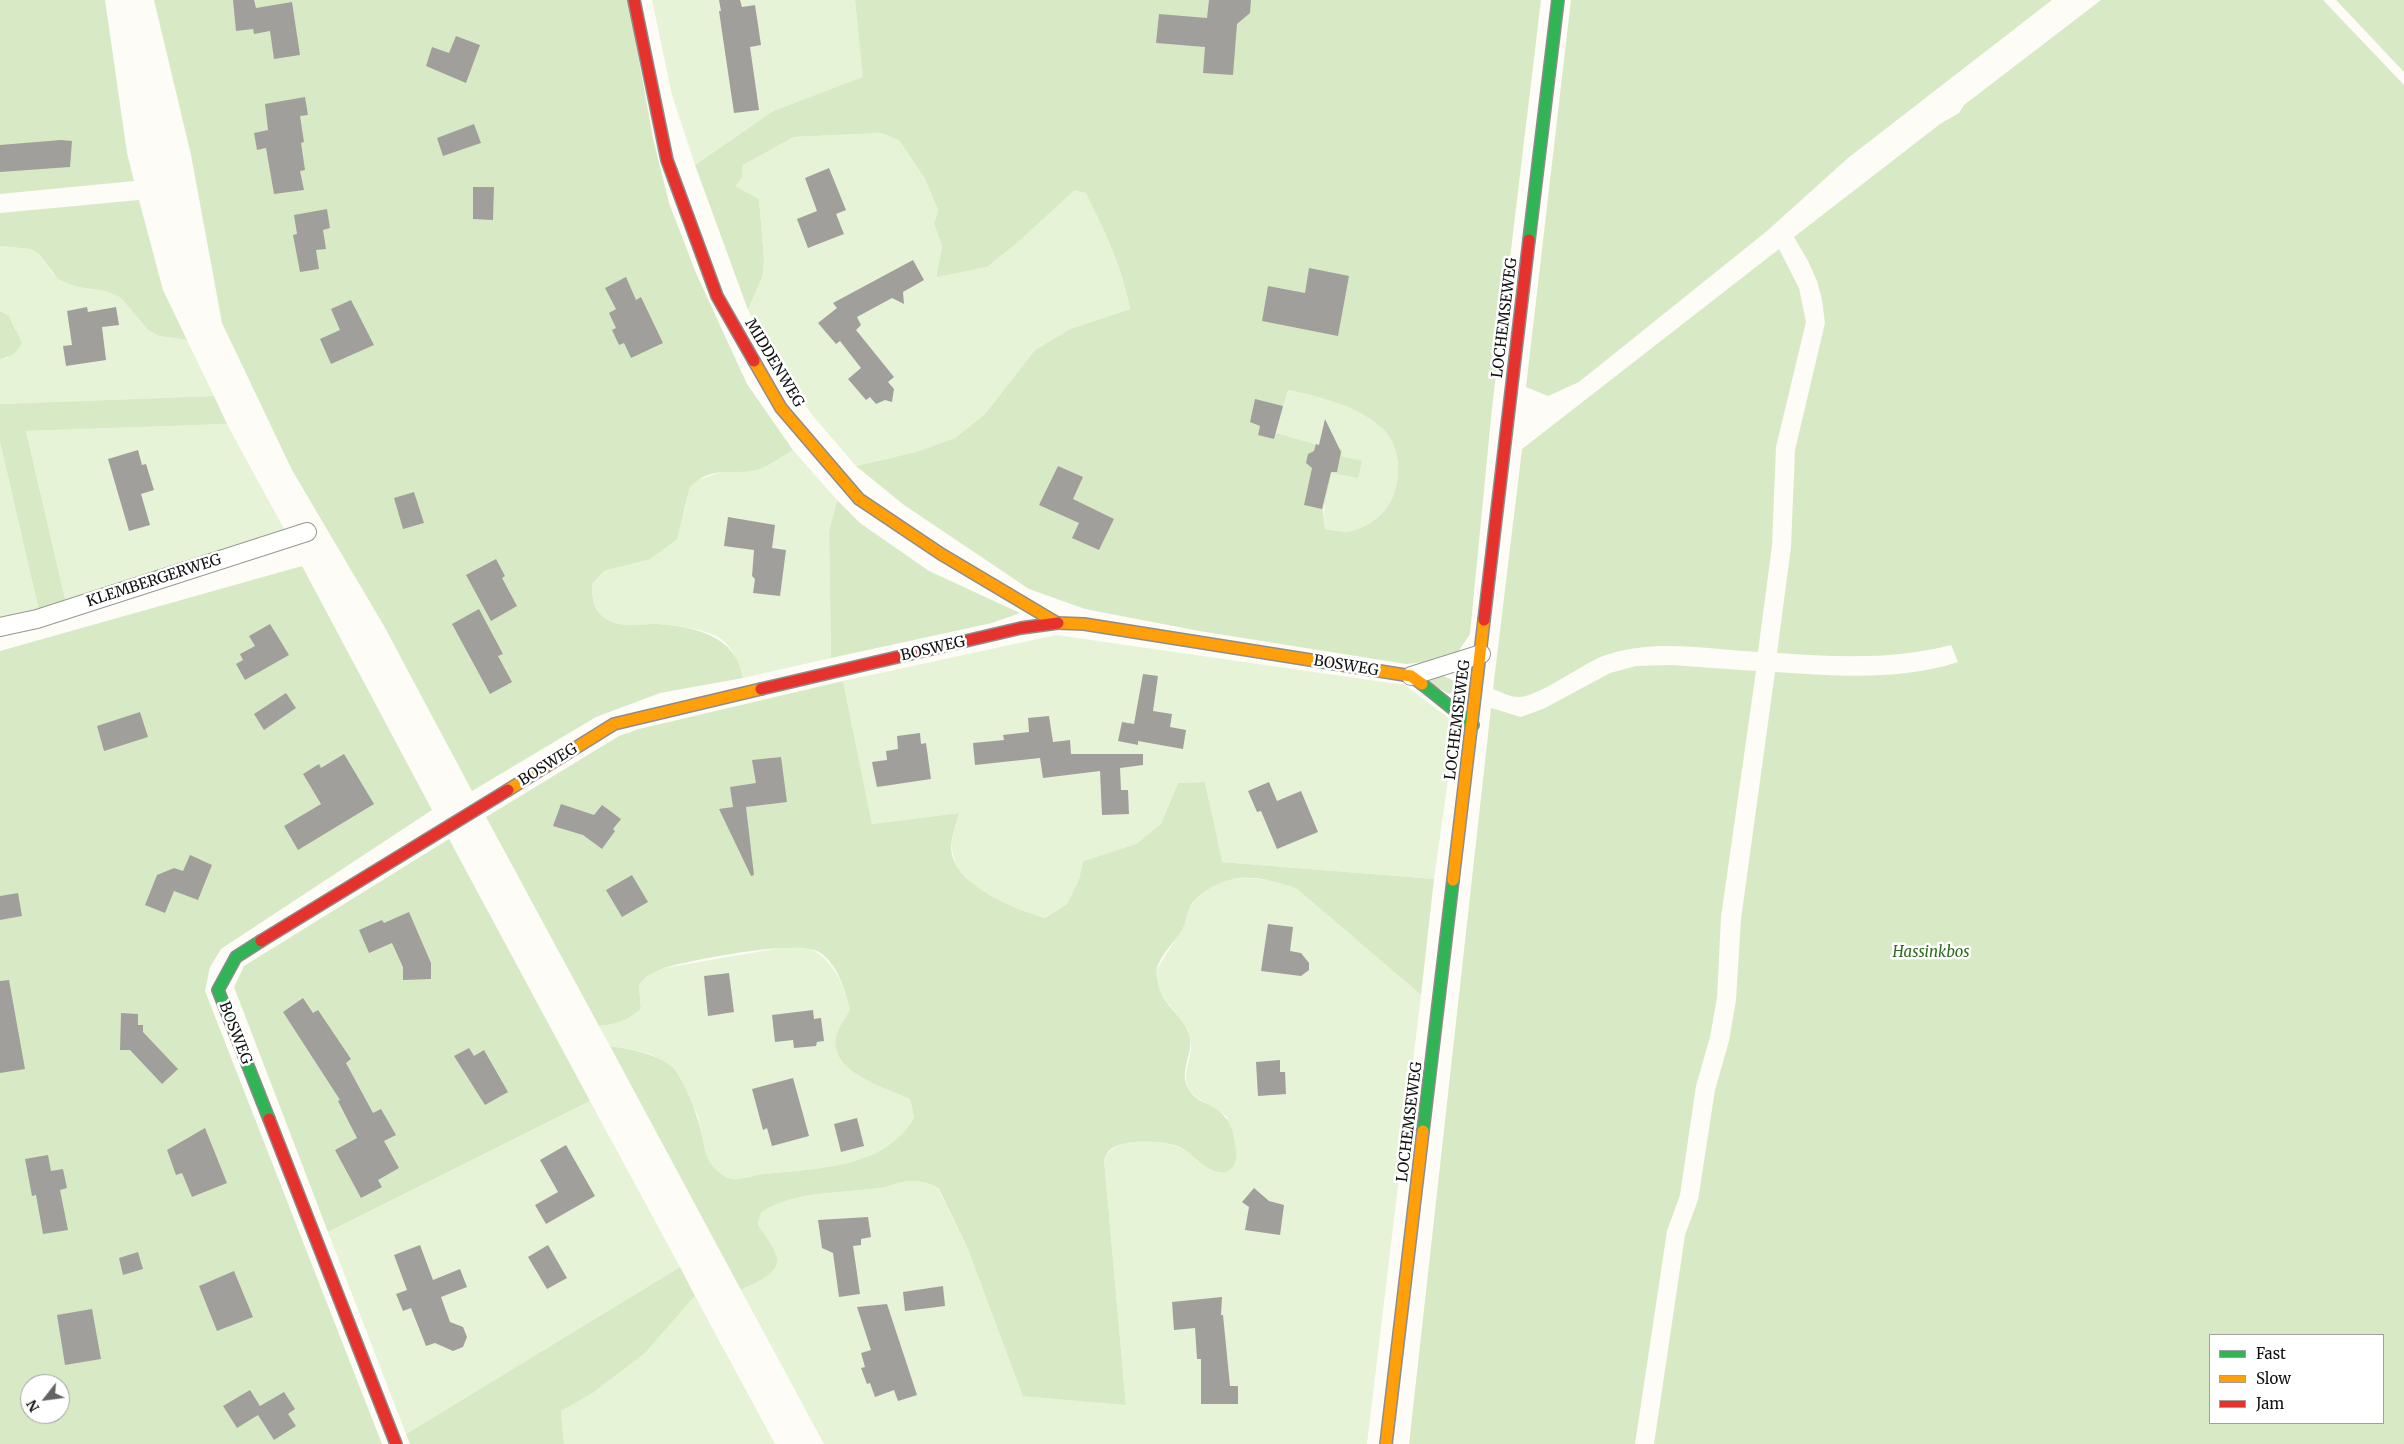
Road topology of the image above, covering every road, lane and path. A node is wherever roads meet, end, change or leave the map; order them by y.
1 (634, 0) edge
2 (1558, 0) edge
3 (307, 532) dead end
4 (1057, 622) junction
5 (0, 627) edge
6 (1481, 654) junction
7 (1411, 676) junction
8 (1473, 726) junction
9 (396, 1444) edge
10 (1386, 1444) edge

1 - 4 street, MIDDENWEG
2 - 6 street, LOCHEMSEWEG
3 - 5 street, KLEMBERGERWEG
4 - 7 street, BOSWEG
4 - 9 street, BOSWEG
6 - 7 street, BOSWEG
6 - 8 street, LOCHEMSEWEG
7 - 8 street, BOSWEG
8 - 10 street, LOCHEMSEWEG

